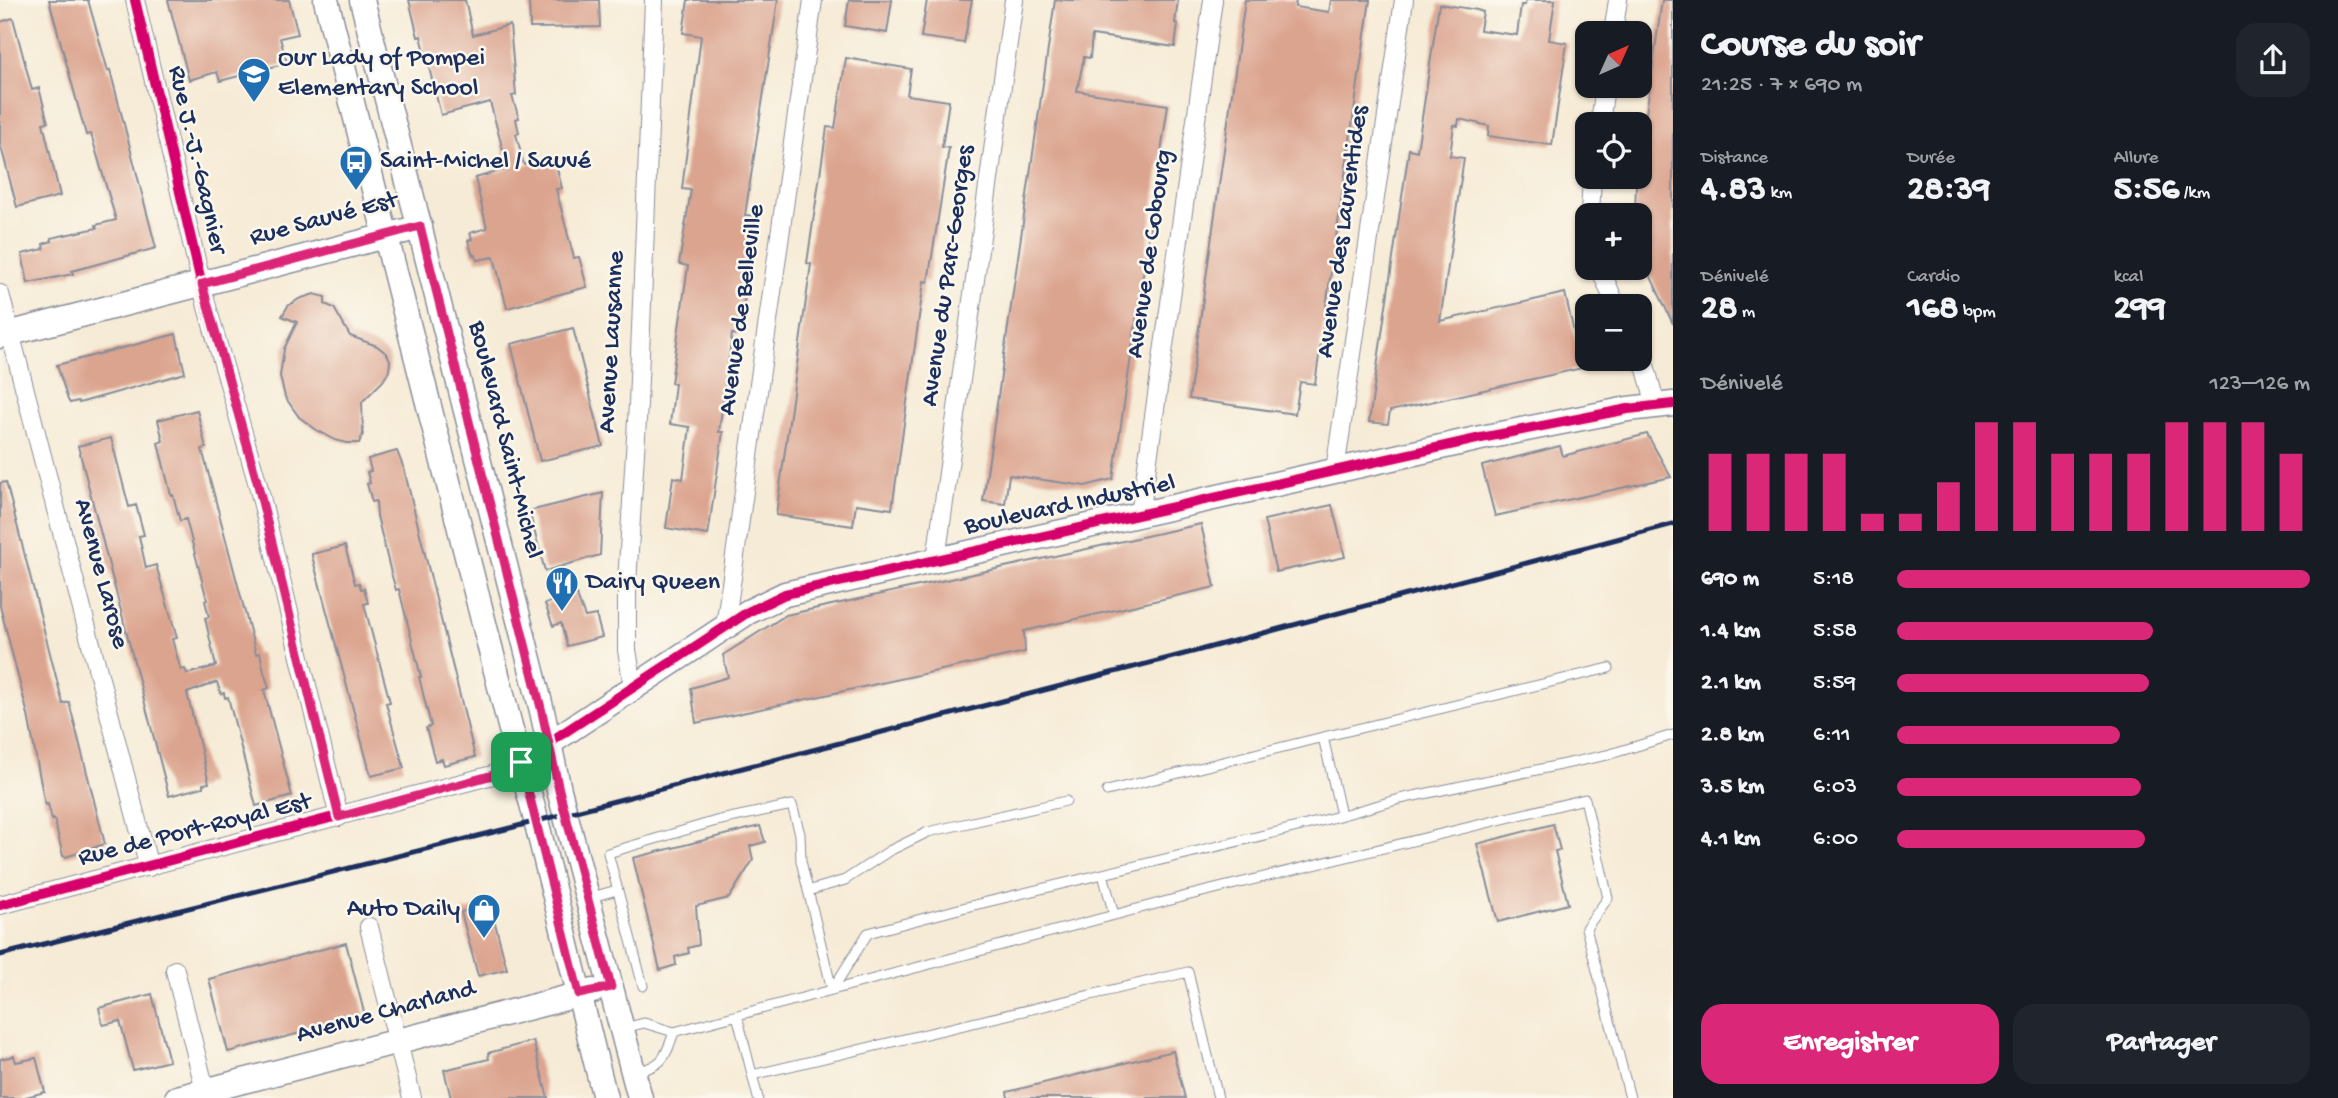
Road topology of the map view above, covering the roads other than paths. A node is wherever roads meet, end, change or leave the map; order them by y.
1 (135, 0) edge
2 (327, 0) edge
3 (362, 0) edge
4 (654, 0) edge
5 (813, 0) edge
6 (1014, 0) edge
7 (1213, 0) edge
8 (1404, 0) edge
9 (1618, 0) edge
10 (1615, 21) edge
11 (420, 226) junction
12 (385, 235) junction
13 (202, 284) junction
14 (0, 294) edge
15 (5, 335) edge
16 (1647, 371) edge
17 (1664, 404) edge
18 (1335, 470) junction
19 (1140, 515) junction
20 (936, 559) junction
21 (725, 627) junction
22 (1609, 668) dead end
23 (633, 687) junction
24 (1673, 736) edge
25 (1323, 737) junction
26 (549, 743) junction
27 (521, 762) junction
28 (1107, 791) dead end
29 (1066, 801) dead end
30 (1341, 815) junction
31 (339, 817) junction
32 (149, 867) junction
33 (1102, 874) junction
34 (617, 890) junction
35 (808, 891) junction
36 (587, 898) junction
37 (0, 905) edge
38 (1114, 915) junction
39 (369, 927) dead end
40 (175, 970) dead end
41 (643, 986) dead end
42 (611, 987) junction
43 (832, 990) junction
44 (579, 994) junction
45 (737, 1015) junction
46 (622, 1029) junction
47 (674, 1032) junction
48 (397, 1041) junction
49 (634, 1072) junction
50 (752, 1075) junction
51 (206, 1094) edge
52 (177, 1098) edge
53 (412, 1098) edge
54 (605, 1098) edge
55 (640, 1098) edge
56 (758, 1098) edge
57 (1218, 1098) edge
58 (1630, 1098) edge

1 - 13 street, Rue J.-J.-Gagnier
2 - 12 main road
3 - 11 main road, Boulevard Saint-Michel
4 - 23 street, Avenue Lausanne
5 - 21 street, Avenue de Belleville
6 - 20 street, Avenue du Parc-Georges
7 - 19 street, Avenue de Cobourg
8 - 18 street, Avenue des Laurentides
9 - 10 street
11 - 12 main road, Rue Sauvé Est
11 - 26 main road, Boulevard Saint-Michel
12 - 13 main road, Rue Sauvé Est
12 - 27 main road
13 - 15 main road, Rue Sauvé Est
13 - 31 street, Rue J.-J.-Gagnier
14 - 15 street, Avenue Larose
15 - 32 street, Avenue Larose
16 - 17 street
17 - 18 main road, Boulevard Industriel
18 - 19 main road, Boulevard Industriel
19 - 20 main road, Boulevard Industriel
20 - 21 main road, Boulevard Industriel
21 - 23 main road, Boulevard Industriel
22 - 25 lane
23 - 26 main road, Boulevard Industriel
24 - 30 lane
25 - 28 lane
25 - 30 lane
26 - 27 main road, Boulevard Industriel
26 - 36 main road, Boulevard Saint-Michel
27 - 31 street, Rue de Port-Royal Est
27 - 44 main road
29 - 35 lane
30 - 33 lane
31 - 32 street, Rue de Port-Royal Est
32 - 37 street, Rue de Port-Royal Est
33 - 38 lane
33 - 43 lane
34 - 35 lane
34 - 36 lane
34 - 41 lane
35 - 43 lane
36 - 42 main road, Boulevard Saint-Michel
38 - 43 lane
38 - 58 lane
39 - 48 street
40 - 51 street
42 - 44 main road, Avenue Charland
42 - 46 main road, Boulevard Saint-Michel
43 - 45 lane
44 - 48 main road, Avenue Charland
44 - 54 main road
45 - 47 lane
45 - 50 lane
46 - 47 lane
46 - 49 main road, Boulevard Saint-Michel
47 - 49 lane
48 - 51 main road, Avenue Charland
48 - 53 street
49 - 55 main road, Boulevard Saint-Michel
50 - 56 lane
50 - 57 lane
51 - 52 main road, Avenue Charland

